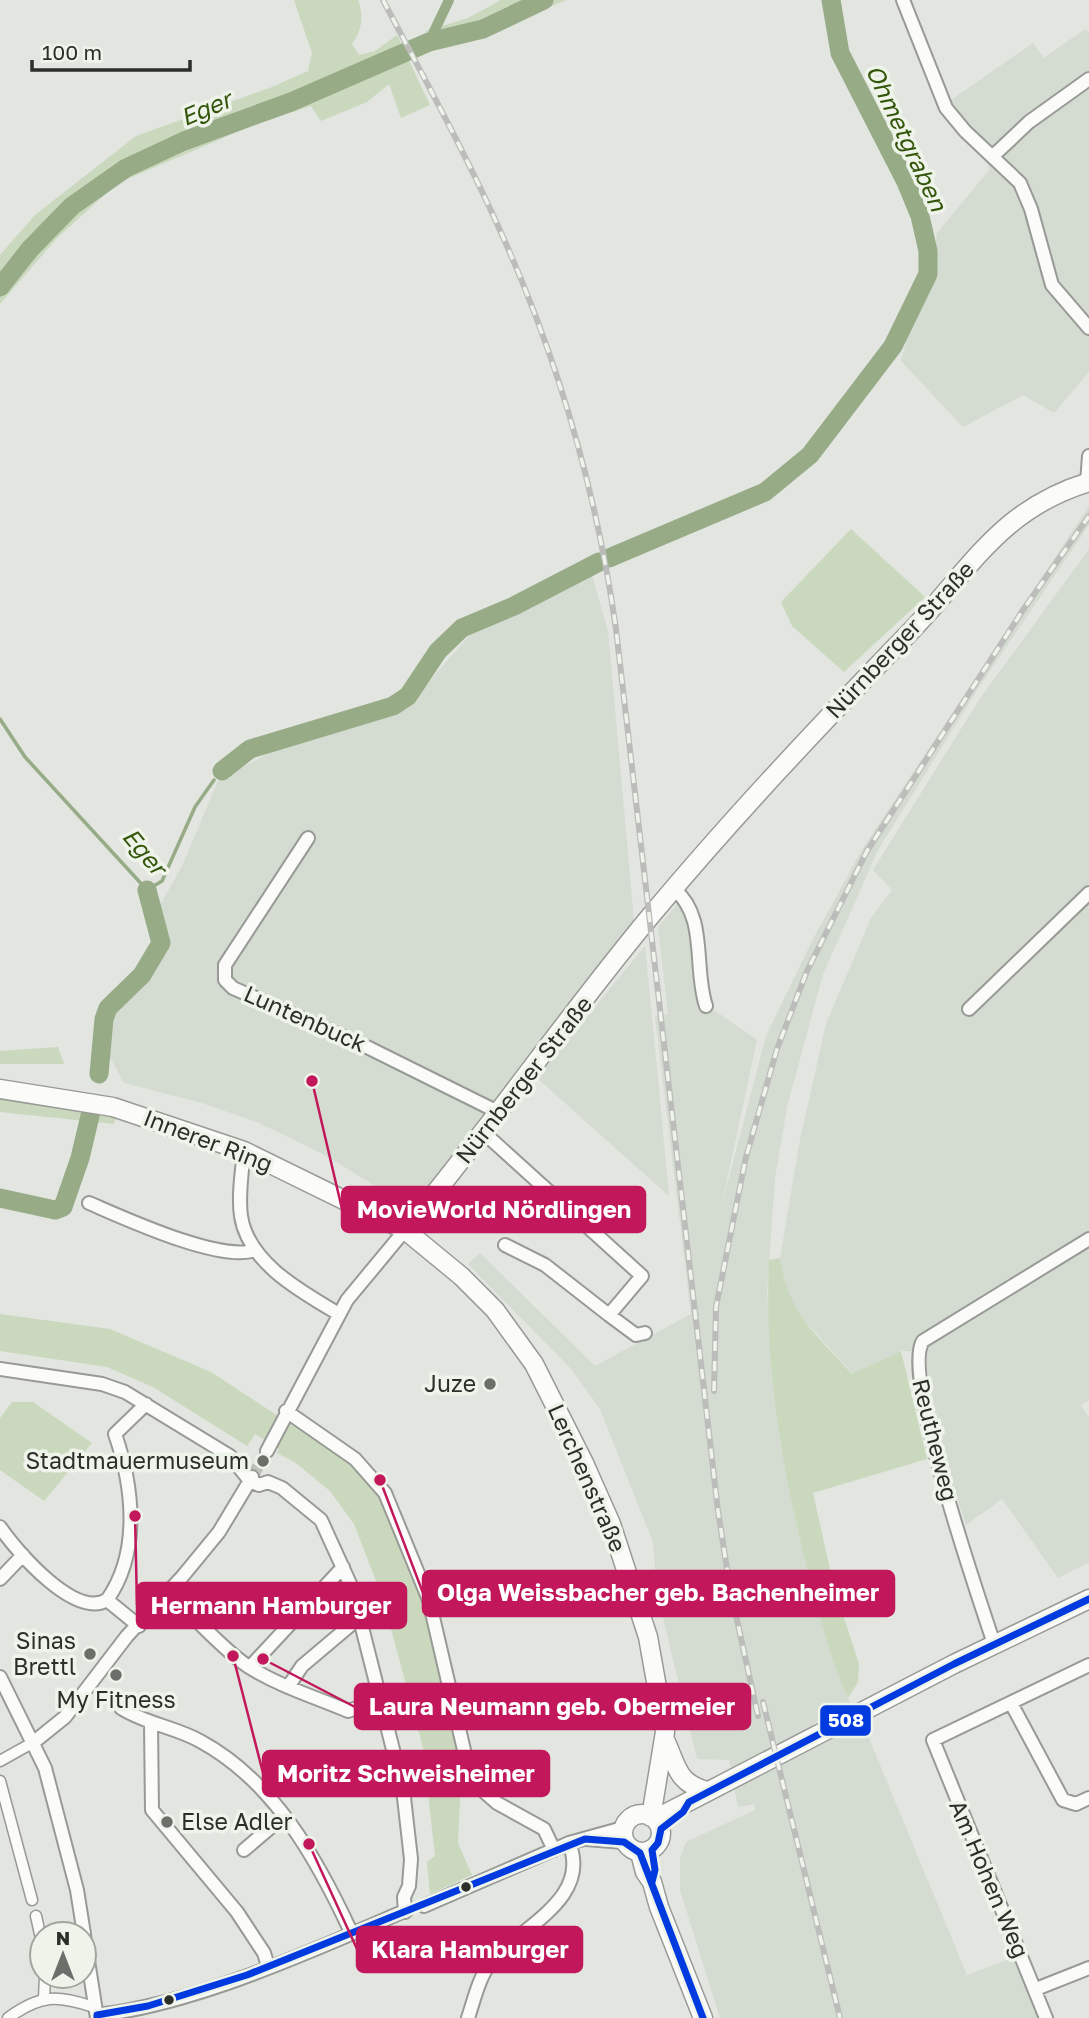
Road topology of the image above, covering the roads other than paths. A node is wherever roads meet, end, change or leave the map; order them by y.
1 (903, 0) edge
2 (1089, 79) edge
3 (993, 156) junction
4 (1089, 328) edge
5 (1089, 456) edge
6 (1088, 482) edge
7 (307, 838) dead end
8 (674, 889) junction
9 (1089, 893) edge
10 (706, 1006) dead end
11 (969, 1009) dead end
12 (0, 1088) edge
13 (498, 1112) junction
14 (483, 1132) junction
15 (244, 1151) junction
16 (89, 1203) dead end
17 (405, 1230) junction
18 (1089, 1239) edge
19 (505, 1245) dead end
20 (255, 1250) junction
21 (339, 1314) junction
22 (609, 1315) junction
23 (645, 1333) dead end
24 (0, 1369) edge
25 (146, 1404) junction
26 (286, 1411) junction
27 (267, 1451) tunnel mouth
28 (251, 1479) junction
29 (0, 1527) edge
30 (23, 1555) junction
31 (343, 1567) junction
32 (0, 1579) edge
33 (111, 1594) junction
34 (167, 1594) junction
35 (1089, 1599) edge
36 (360, 1617) junction
37 (139, 1626) junction
38 (994, 1644) junction
39 (1089, 1665) edge
40 (250, 1667) junction
41 (0, 1677) edge
42 (288, 1687) junction
43 (381, 1700) junction
44 (1011, 1703) junction
45 (121, 1708) tunnel mouth
46 (151, 1724) junction
47 (665, 1740) junction
48 (34, 1742) junction
49 (0, 1761) edge
50 (0, 1781) edge
51 (707, 1791) junction
52 (1089, 1798) edge
53 (284, 1816) junction
54 (652, 1820) junction
55 (624, 1835) junction
56 (569, 1843) junction
57 (244, 1850) dead end
58 (554, 1850) junction
59 (646, 1851) junction
60 (32, 1900) dead end
61 (424, 1906) dead end
62 (36, 1916) dead end
63 (37, 1920) edge
64 (82, 1920) edge
65 (351, 1932) junction
66 (268, 1966) junction
67 (1089, 1968) edge
68 (1036, 1989) junction
69 (44, 1990) edge
70 (93, 1990) edge
71 (44, 1998) junction
72 (96, 2013) edge
73 (8, 2018) edge
74 (468, 2018) edge
75 (703, 2018) edge
76 (1046, 2018) edge

1 - 3 street
2 - 3 street
3 - 4 street
5 - 6 street
6 - 8 main road, Nürnberger Straße
7 - 13 street, Luntenbuck
8 - 10 street
8 - 13 main road, Nürnberger Straße
9 - 11 street
12 - 15 main road, Innerer Ring
13 - 14 main road, Nürnberger Straße
14 - 17 main road, Nürnberger Straße
14 - 22 street
15 - 17 main road, Innerer Ring
15 - 20 street
16 - 20 street
17 - 21 street, Nürnberger Straße
17 - 47 main road, Lerchenstraße
18 - 38 street, Reutheweg
19 - 22 street
20 - 21 street
21 - 26 street, Nürnberger Straße
22 - 23 street
24 - 25 street
25 - 28 street
25 - 33 street
26 - 27 street, Nürnberger Straße
26 - 58 street
28 - 31 street
28 - 34 street
29 - 30 street
30 - 32 street
30 - 33 street
31 - 36 street
31 - 40 street
33 - 37 street
34 - 37 street
34 - 40 street
35 - 38 main road
36 - 42 street
36 - 43 street
37 - 48 street
38 - 51 main road
39 - 44 street
40 - 42 street
41 - 48 street
42 - 43 street
43 - 65 street
44 - 52 street
44 - 68 street, Am Hohen Weg
45 - 46 street
46 - 53 street
46 - 66 street
47 - 51 main road
47 - 54 main road, Lerchenstraße
48 - 49 street
48 - 64 street
50 - 60 street
51 - 54 main road
53 - 57 street
53 - 65 street
54 - 55 main road
54 - 59 main road
55 - 56 street
55 - 59 main road
56 - 58 street
56 - 74 street
58 - 61 street
59 - 75 main road
62 - 63 street
65 - 66 street
66 - 72 street
67 - 68 street
68 - 76 street, Am Hohen Weg
69 - 71 street
70 - 72 street
71 - 72 street
71 - 73 street

